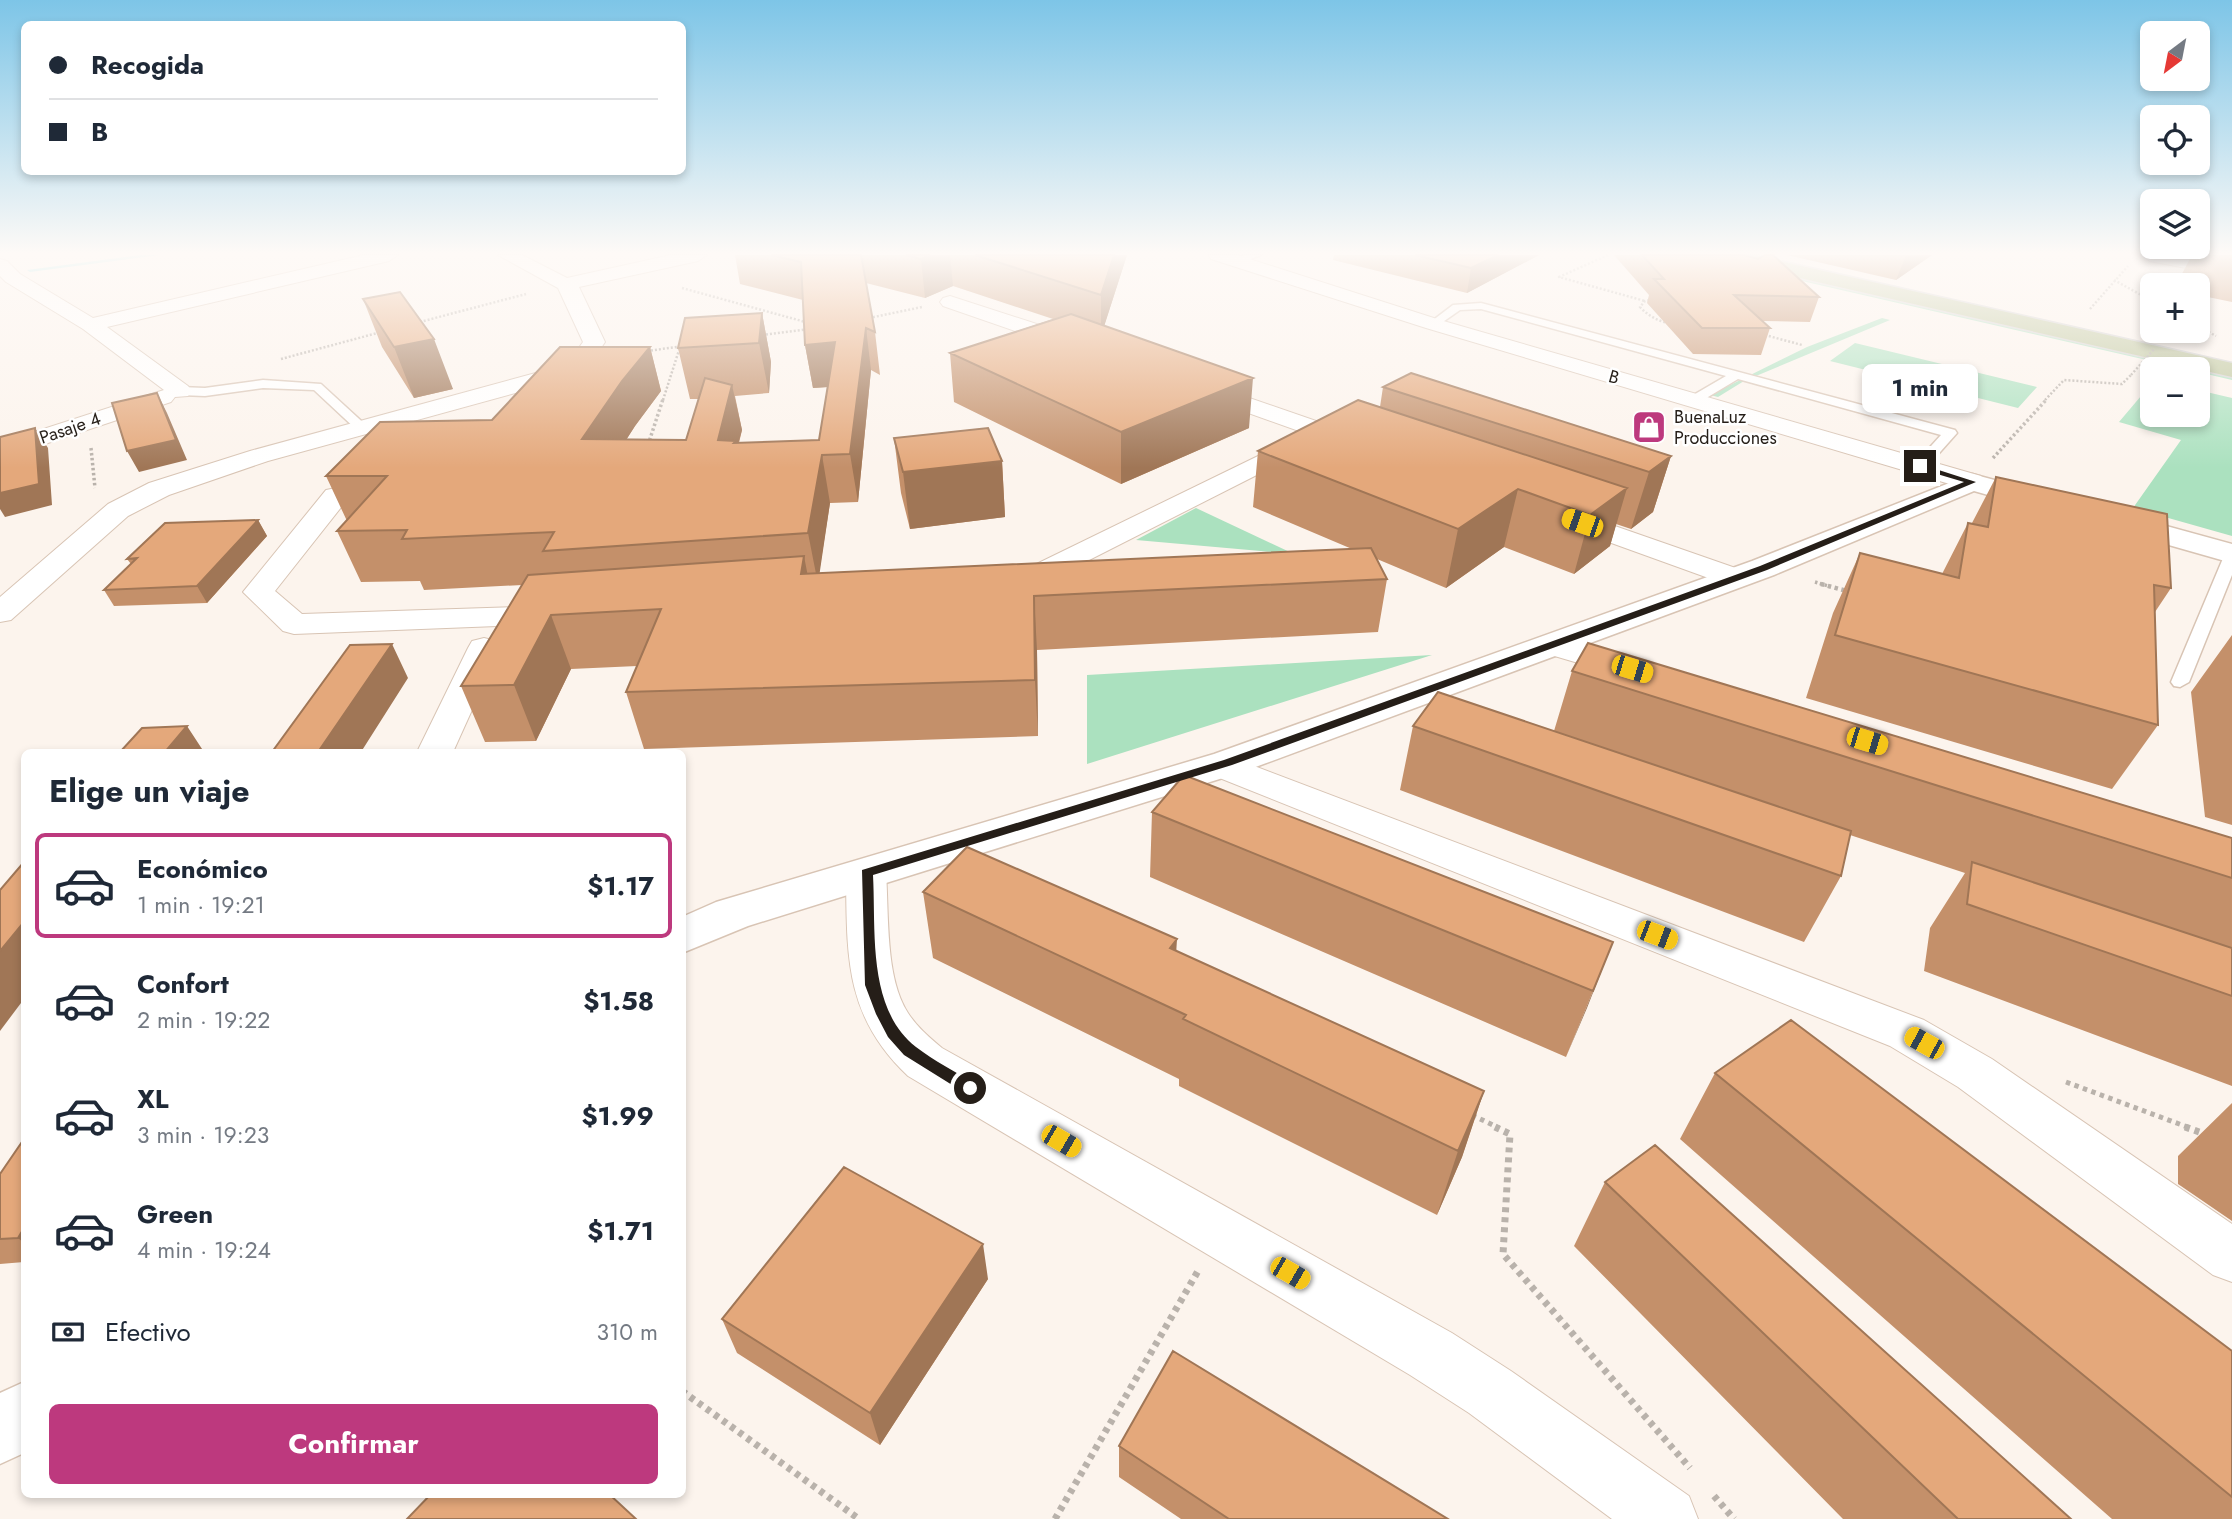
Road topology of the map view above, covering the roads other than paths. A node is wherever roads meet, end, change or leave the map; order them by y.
1 (91, 326) edge
2 (587, 326) edge
3 (1020, 326) edge
4 (1439, 326) edge
5 (1554, 326) edge
6 (1988, 326) edge
7 (2026, 326) edge
8 (1091, 350) edge
9 (2140, 363) edge
10 (2232, 370) edge
11 (1736, 375) junction
12 (2210, 380) edge
13 (1187, 383) edge
14 (2232, 385) edge
15 (180, 391) junction
16 (1694, 400) junction
17 (363, 428) junction
18 (1324, 431) junction
19 (1362, 445) edge
20 (0, 451) edge
21 (1920, 466) junction
22 (1972, 482) junction
23 (336, 496) edge
24 (1543, 509) edge
25 (2232, 555) edge
26 (1750, 573) junction
27 (983, 584) edge
28 (0, 613) edge
29 (581, 613) edge
30 (498, 619) junction
31 (1553, 645) junction
32 (1660, 678) edge
33 (2180, 682) dead end
34 (436, 749) edge
35 (1220, 765) junction
36 (866, 873) junction
37 (686, 934) edge
38 (2232, 1256) edge
39 (21, 1416) edge
40 (0, 1432) edge
41 (1666, 1519) edge

1 - 15 street
2 - 17 street
3 - 8 street
4 - 16 street, B
5 - 11 lane
6 - 9 main road
7 - 10 main road
11 - 16 lane
11 - 21 lane
12 - 14 main road
13 - 18 street
15 - 17 lane
15 - 20 street, Pasaje 4
16 - 21 street, B
17 - 28 street
18 - 19 street
18 - 27 street
21 - 22 street, B
22 - 25 street
22 - 26 street
23 - 30 street
24 - 26 street
25 - 33 lane
26 - 31 street
29 - 30 street
30 - 34 street
31 - 32 street
31 - 35 street
35 - 36 street
35 - 38 street
36 - 37 street
36 - 41 street
39 - 40 street

